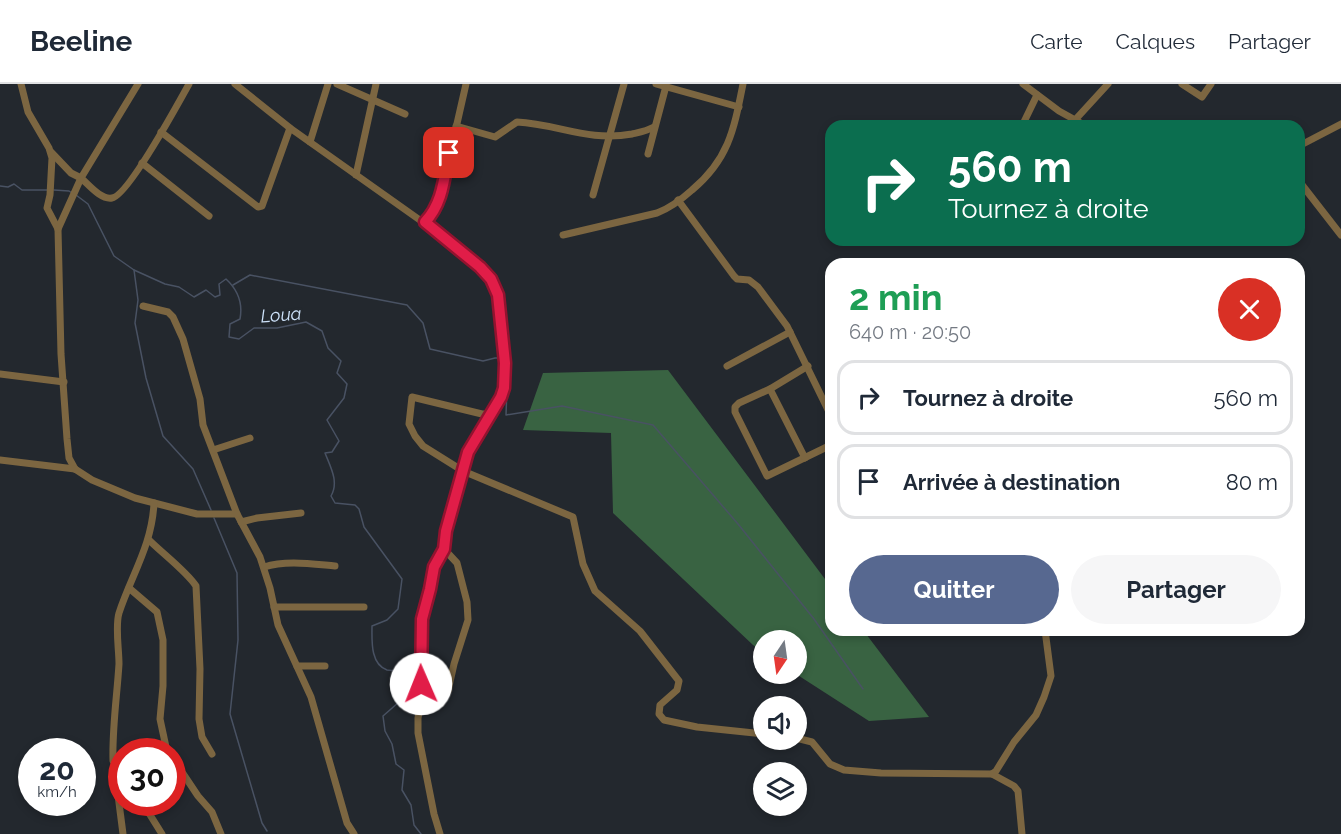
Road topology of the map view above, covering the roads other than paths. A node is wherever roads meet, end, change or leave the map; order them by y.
1 (21, 84) edge
2 (138, 84) edge
3 (189, 84) edge
4 (235, 84) edge
5 (327, 84) edge
6 (337, 84) edge
7 (376, 84) edge
8 (466, 84) edge
9 (624, 84) edge
10 (656, 84) edge
11 (743, 84) edge
12 (1023, 84) edge
13 (1108, 84) edge
14 (1182, 84) edge
15 (1211, 84) edge
16 (666, 86) junction
17 (1037, 95) junction
18 (372, 100) junction
19 (739, 107) junction
20 (405, 114) dead end
21 (1025, 120) edge
22 (1075, 120) joint
23 (1341, 124) edge
24 (456, 126) junction
25 (654, 126) junction
26 (290, 128) junction
27 (161, 132) junction
28 (608, 136) junction
29 (310, 141) junction
30 (1305, 143) edge
31 (51, 151) junction
32 (648, 154) dead end
33 (142, 163) junction
34 (356, 175) junction
35 (81, 178) junction
36 (1305, 189) edge
37 (592, 195) dead end
38 (678, 200) junction
39 (208, 216) dead end
40 (425, 222) junction
41 (58, 229) junction
42 (563, 235) dead end
43 (1341, 235) edge
44 (143, 306) dead end
45 (790, 332) junction
46 (727, 366) dead end
47 (808, 366) junction
48 (0, 374) edge
49 (64, 382) junction
50 (770, 388) junction
51 (825, 403) edge
52 (490, 414) junction
53 (250, 438) dead end
54 (825, 448) edge
55 (213, 450) junction
56 (805, 458) junction
57 (0, 460) edge
58 (75, 469) junction
59 (463, 471) junction
60 (154, 503) junction
61 (301, 513) dead end
62 (237, 514) junction
63 (241, 522) junction
64 (149, 540) junction
65 (444, 549) junction
66 (335, 566) dead end
67 (264, 567) junction
68 (129, 588) junction
69 (274, 607) junction
70 (364, 607) dead end
71 (1046, 636) edge
72 (297, 666) junction
73 (325, 666) dead end
74 (448, 691) dead end
75 (753, 733) edge
76 (113, 738) edge
77 (164, 738) edge
78 (807, 741) edge
79 (212, 754) dead end
80 (992, 774) junction
81 (186, 778) edge
82 (121, 816) edge
83 (151, 816) edge
84 (123, 834) edge
85 (162, 834) edge
86 (221, 834) edge
87 (354, 834) edge
88 (440, 834) edge
89 (1022, 834) edge

1 - 31 street
2 - 35 street
3 - 27 street
4 - 26 street
5 - 29 street
6 - 18 street
7 - 18 street
8 - 24 street
9 - 28 street
10 - 16 street
11 - 19 street
12 - 17 street
13 - 22 street
14 - 15 street
16 - 19 street
16 - 25 street
17 - 21 street
17 - 22 street
18 - 20 street
18 - 34 street
19 - 38 street
23 - 30 street
24 - 28 street
24 - 40 street
25 - 28 street
25 - 32 street
26 - 27 street
26 - 29 street
27 - 33 street
28 - 37 street
29 - 34 street
31 - 35 street
31 - 41 street
33 - 35 street
33 - 39 street
34 - 40 street
35 - 41 street
36 - 43 street
38 - 42 street
38 - 45 street
40 - 52 street
41 - 49 street
44 - 55 street
45 - 46 street
45 - 47 street
47 - 50 street
47 - 51 street
48 - 49 street
49 - 58 street
50 - 56 street
50 - 56 street
52 - 59 street
52 - 59 street
53 - 55 street
54 - 56 street
55 - 62 street
57 - 58 street
58 - 60 street
59 - 65 street
59 - 75 street
60 - 62 street
60 - 64 street
61 - 63 street
62 - 63 street
63 - 67 street
64 - 68 street
64 - 79 street
65 - 74 street
65 - 88 street
66 - 67 street
67 - 69 street
68 - 76 street
68 - 77 street
69 - 70 street
69 - 72 street
71 - 80 street
72 - 73 street
72 - 87 street
78 - 80 street
80 - 89 street
81 - 86 street
82 - 84 street
83 - 85 street

